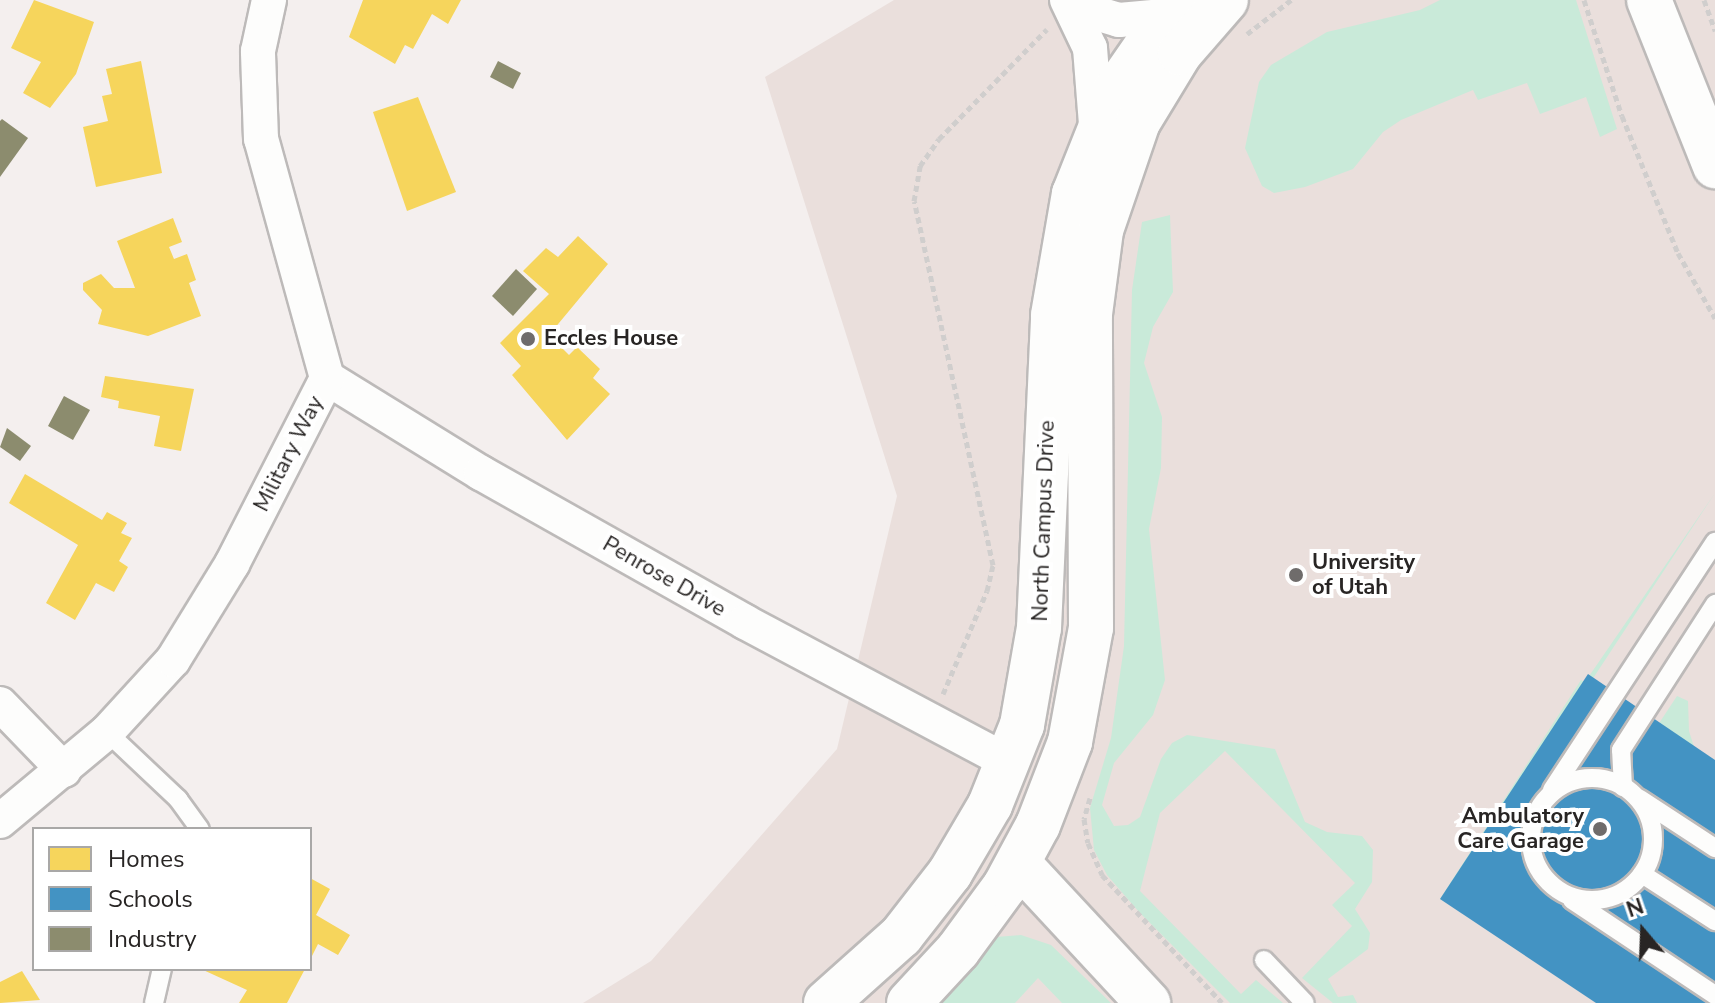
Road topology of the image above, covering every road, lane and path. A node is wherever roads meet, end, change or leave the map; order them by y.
1 (1226, 0) edge
2 (1291, 0) edge
3 (1584, 0) edge
4 (1649, 0) edge
5 (1704, 0) edge
6 (263, 2) edge
7 (1171, 8) edge
8 (1062, 11) edge
9 (1715, 31) edge
10 (1234, 45) dead end
11 (1096, 129) junction
12 (1715, 166) edge
13 (1715, 318) edge
14 (327, 378) junction
15 (1715, 542) edge
16 (1715, 604) edge
17 (1039, 628) junction
18 (0, 704) edge
19 (931, 720) junction
20 (107, 732) junction
21 (1008, 762) junction
22 (64, 770) junction
23 (1094, 784) dead end
24 (1629, 791) junction
25 (1542, 803) junction
26 (0, 821) edge
27 (199, 827) edge
28 (1715, 848) edge
29 (1019, 864) junction
30 (1642, 874) junction
31 (1560, 891) junction
32 (1715, 921) edge
33 (1264, 960) dead end
34 (162, 971) edge
35 (1715, 995) edge
36 (827, 1002) edge
37 (154, 1003) edge
38 (909, 1003) edge
39 (1148, 1003) edge
40 (1222, 1003) edge
41 (1305, 1003) edge

1 - 29 main road, North Campus Drive
2 - 10 path
3 - 13 path
4 - 12 main road
5 - 9 path
6 - 14 street, Military Way
7 - 8 street
7 - 11 main road, North Campus Drive
8 - 11 street
8 - 19 path
11 - 17 main road, North Campus Drive
14 - 19 street, Penrose Drive
14 - 20 street, Military Way
15 - 25 lane
16 - 24 lane
17 - 21 main road, North Campus Drive
17 - 29 main road
18 - 22 street
19 - 21 street, Penrose Drive
20 - 22 street, Military Way
20 - 27 lane
21 - 36 main road, North Campus Drive
22 - 26 street, Military Way
23 - 40 path
24 - 25 lane
24 - 28 lane
24 - 30 lane
25 - 31 lane
29 - 36 main road
29 - 38 main road, North Campus Drive
29 - 39 main road
30 - 31 lane
30 - 32 lane
31 - 35 lane
33 - 41 lane
34 - 37 lane

